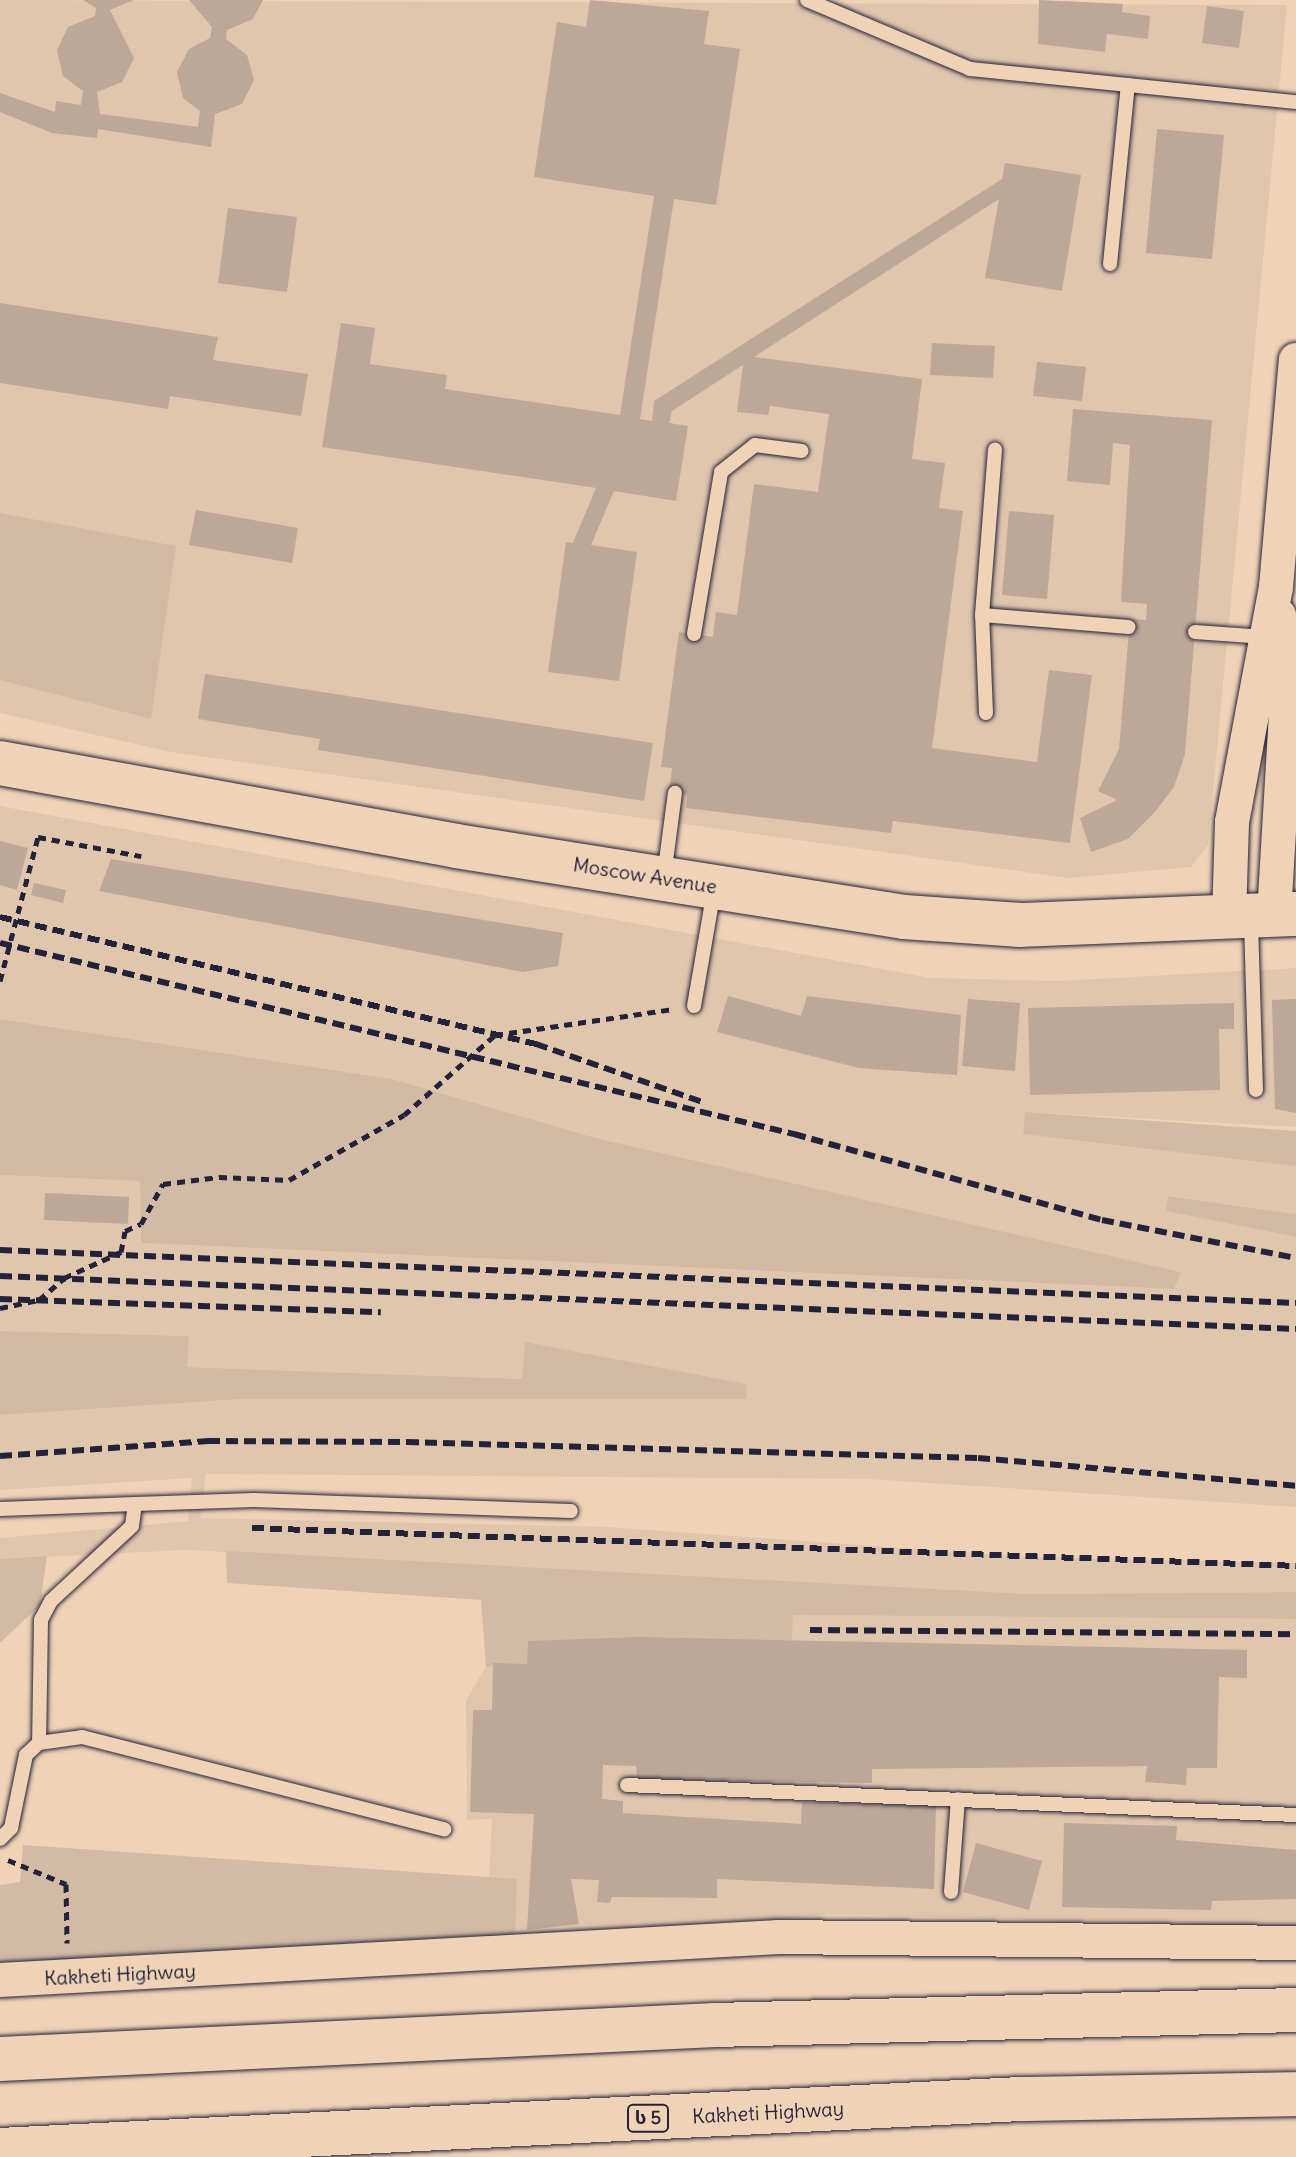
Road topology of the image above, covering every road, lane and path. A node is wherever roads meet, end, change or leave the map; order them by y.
1 (807, 0) edge
2 (1128, 85) junction
3 (1296, 102) edge
4 (1110, 264) dead end
5 (1296, 360) edge
6 (995, 450) dead end
7 (802, 451) dead end
8 (1276, 587) junction
9 (982, 615) junction
10 (1129, 627) dead end
11 (1195, 632) dead end
12 (694, 634) dead end
13 (1265, 637) junction
14 (1291, 701) edge
15 (986, 713) dead end
16 (9, 772) edge
17 (675, 793) dead end
18 (141, 856) dead end
19 (664, 877) junction
20 (715, 886) junction
21 (1262, 916) edge
22 (0, 981) edge
23 (694, 1006) joint
24 (1256, 1090) dead end
25 (0, 1308) edge
26 (135, 1504) junction
27 (0, 1509) edge
28 (571, 1511) dead end
29 (39, 1743) junction
30 (627, 1785) dead end
31 (958, 1799) junction
32 (1296, 1815) edge
33 (444, 1829) dead end
34 (0, 1839) edge
35 (0, 1857) edge
36 (951, 1892) dead end
37 (1296, 1943) edge
38 (68, 1957) dead end
39 (0, 1980) edge
40 (1296, 2010) edge
41 (0, 2059) edge
42 (1296, 2094) edge
43 (240, 2147) edge
44 (0, 2150) edge

1 - 2 lane
2 - 3 lane
2 - 4 lane
5 - 8 street
6 - 9 lane
7 - 12 lane
8 - 13 street
8 - 14 street
9 - 10 lane
9 - 15 lane
11 - 13 lane
13 - 21 street
14 - 21 street
16 - 19 main road, Moscow Avenue
17 - 19 lane
18 - 22 path
19 - 20 main road, Moscow Avenue
20 - 21 main road, Moscow Avenue
20 - 23 lane
21 - 24 lane
23 - 25 path
26 - 27 lane
26 - 28 lane
26 - 29 lane
29 - 33 lane
29 - 34 lane
30 - 31 lane
31 - 32 lane
31 - 36 lane
35 - 38 path
37 - 39 street, Kakheti Highway
40 - 41 main road
42 - 43 main road, Kakheti Highway / ს 5
43 - 44 main road, Kakheti Highway / ს 5

